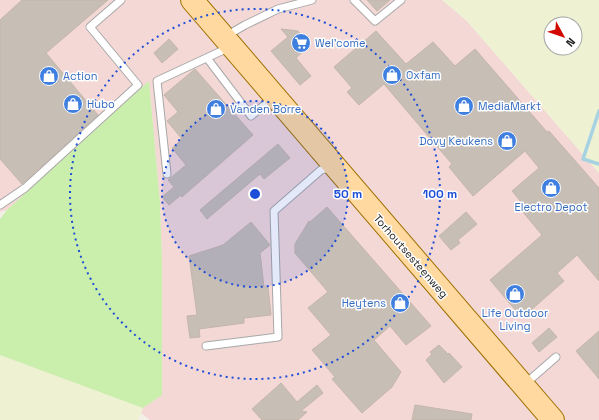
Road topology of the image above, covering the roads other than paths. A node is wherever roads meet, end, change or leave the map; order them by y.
1 (121, 0) edge
2 (192, 0) edge
3 (312, 0) edge
4 (354, 0) edge
5 (401, 0) edge
6 (228, 42) junction
7 (207, 58) junction
8 (275, 96) junction
9 (334, 166) junction
10 (166, 174) dead end
11 (0, 205) edge
12 (206, 346) dead end
13 (556, 357) dead end
14 (523, 386) junction
15 (553, 420) edge

1 - 11 lane
2 - 6 main road, Torhoutsesteenweg
3 - 6 lane
4 - 5 lane
6 - 7 lane
6 - 8 main road, Torhoutsesteenweg
7 - 8 lane
7 - 10 lane
8 - 9 main road, Torhoutsesteenweg
9 - 12 lane
9 - 14 main road, Torhoutsesteenweg
13 - 14 lane
14 - 15 main road, Torhoutsesteenweg

